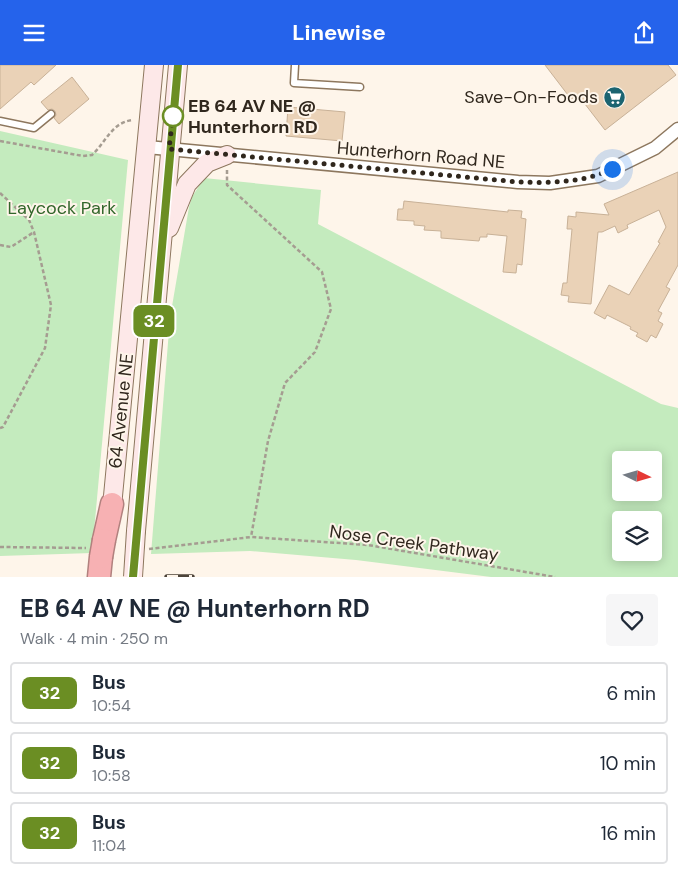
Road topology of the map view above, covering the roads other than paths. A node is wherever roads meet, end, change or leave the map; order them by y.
1 (154, 65) edge
2 (178, 65) edge
3 (295, 65) edge
4 (360, 87) dead end
5 (51, 114) dead end
6 (0, 121) edge
7 (678, 129) edge
8 (147, 147) junction
9 (169, 149) junction
10 (227, 156) junction
11 (161, 250) junction
12 (112, 503) joint
13 (102, 559) edge
14 (133, 577) edge

1 - 8 main road, 64 Avenue NE
2 - 9 main road, 64 Avenue NE
3 - 4 lane
5 - 6 lane
7 - 10 street, Hunterhorn Road NE
8 - 9 street, Hunterhorn Road NE
8 - 12 main road, 64 Avenue NE
9 - 10 street, Hunterhorn Road NE
9 - 11 main road, 64 Avenue NE
10 - 11 main road
11 - 14 main road, 64 Avenue NE, bridge
12 - 13 highway

